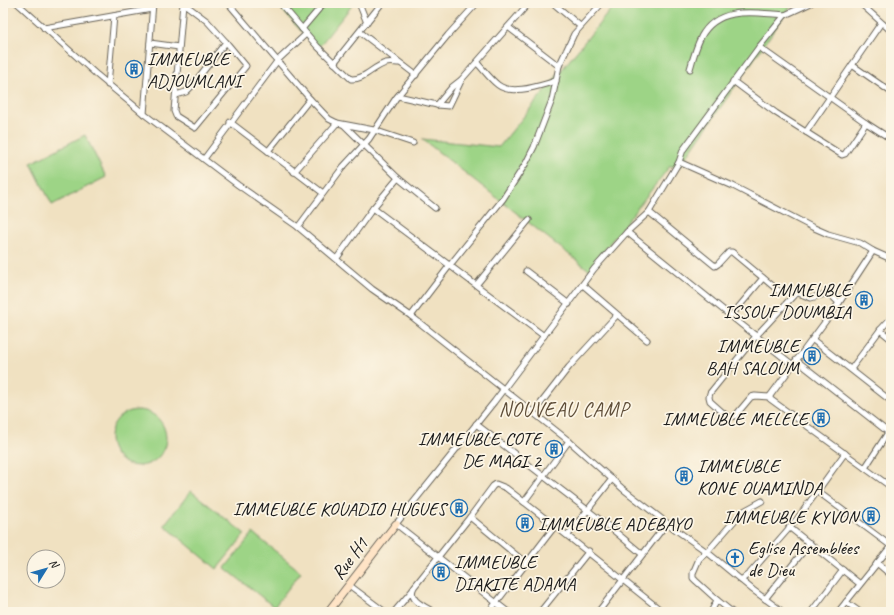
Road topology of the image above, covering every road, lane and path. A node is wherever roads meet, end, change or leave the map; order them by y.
1 (17, 3) edge
2 (153, 3) edge
3 (183, 3) edge
4 (228, 3) edge
5 (280, 3) edge
6 (324, 3) edge
7 (359, 3) edge
8 (382, 3) edge
9 (477, 3) edge
10 (530, 3) edge
11 (553, 3) edge
12 (602, 3) edge
13 (811, 3) edge
14 (860, 3) edge
15 (152, 9) junction
16 (785, 15) junction
17 (114, 16) junction
18 (367, 23) junction
19 (881, 23) junction
20 (580, 26) junction
21 (508, 27) junction
22 (44, 28) junction
23 (304, 31) junction
24 (891, 31) edge
25 (360, 32) junction
26 (226, 42) junction
27 (150, 43) junction
28 (179, 47) junction
29 (759, 47) junction
30 (278, 60) junction
31 (334, 63) junction
32 (399, 63) junction
33 (477, 63) junction
34 (852, 65) junction
35 (559, 66) junction
36 (690, 69) dead end
37 (416, 75) junction
38 (462, 79) junction
39 (556, 81) junction
40 (733, 82) junction
41 (108, 84) junction
42 (891, 92) edge
43 (176, 95) junction
44 (398, 96) junction
45 (829, 96) junction
46 (310, 99) junction
47 (436, 106) junction
48 (144, 114) junction
49 (230, 122) junction
50 (337, 123) junction
51 (866, 123) junction
52 (343, 124) junction
53 (374, 130) junction
54 (806, 132) junction
55 (891, 139) edge
56 (364, 144) junction
57 (412, 144) dead end
58 (268, 151) junction
59 (204, 159) junction
60 (679, 162) junction
61 (294, 172) junction
62 (398, 178) junction
63 (323, 193) junction
64 (373, 208) junction
65 (434, 208) dead end
66 (649, 212) junction
67 (529, 220) dead end
68 (298, 227) junction
69 (627, 232) junction
70 (873, 251) junction
71 (337, 258) junction
72 (891, 259) edge
73 (450, 265) junction
74 (526, 270) dead end
75 (763, 278) junction
76 (477, 284) junction
77 (583, 285) junction
78 (780, 292) dead end
79 (839, 303) junction
80 (569, 304) junction
81 (617, 315) junction
82 (412, 316) junction
83 (731, 316) junction
84 (891, 318) edge
85 (880, 330) junction
86 (544, 336) junction
87 (756, 336) junction
88 (891, 339) edge
89 (647, 340) dead end
90 (812, 340) junction
91 (795, 363) junction
92 (851, 369) junction
93 (504, 389) junction
94 (770, 397) junction
95 (891, 401) edge
96 (534, 412) junction
97 (476, 424) junction
98 (890, 430) edge
99 (569, 441) junction
100 (845, 453) junction
101 (865, 468) junction
102 (543, 476) junction
103 (612, 479) junction
104 (891, 487) edge
105 (817, 491) junction
106 (762, 501) dead end
107 (524, 502) junction
108 (588, 510) junction
109 (470, 517) junction
110 (667, 523) junction
111 (396, 524) junction
112 (555, 526) junction
113 (790, 527) junction
114 (568, 535) junction
115 (810, 543) junction
116 (891, 546) edge
117 (589, 551) junction
118 (708, 552) junction
119 (642, 554) junction
120 (438, 557) junction
121 (877, 563) junction
122 (527, 564) junction
123 (843, 570) junction
124 (891, 575) edge
125 (623, 580) junction
126 (741, 580) junction
127 (860, 584) junction
128 (349, 585) junction
129 (411, 592) junction
130 (765, 599) junction
131 (717, 600) junction
132 (846, 602) junction
133 (496, 603) junction
134 (328, 612) edge
135 (385, 612) edge
136 (394, 612) edge
137 (434, 612) edge
138 (489, 612) edge
139 (508, 612) edge
140 (540, 612) edge
141 (598, 612) edge
142 (663, 612) edge
143 (711, 612) edge
144 (732, 612) edge
145 (783, 612) edge
146 (811, 612) edge
147 (838, 612) edge
148 (860, 612) edge

1 - 22 street
2 - 15 street
3 - 26 street
3 - 28 street
4 - 30 street
5 - 23 street
6 - 23 street
7 - 18 street
8 - 18 street
9 - 37 street
10 - 21 street
11 - 20 street
12 - 20 street
13 - 16 street
14 - 19 street
15 - 17 street
15 - 27 street
16 - 29 street
16 - 36 street
17 - 22 street
17 - 41 street
18 - 25 street
19 - 24 street
19 - 34 street
20 - 35 street
21 - 33 street
21 - 35 street
22 - 41 street
23 - 30 street
23 - 31 street
25 - 31 street
25 - 32 street
26 - 43 street
26 - 43 street
27 - 28 street
27 - 48 street
28 - 43 street
29 - 40 street
29 - 45 street
30 - 46 street
30 - 49 street
31 - 32 street
32 - 37 street
33 - 38 street
33 - 39 street
34 - 42 street
34 - 45 street
35 - 39 street
37 - 44 street
38 - 47 street
38 - 47 street
39 - 73 street
40 - 54 street
40 - 60 street
41 - 48 street
44 - 47 street
44 - 53 street
45 - 51 street
45 - 54 street
46 - 50 street
46 - 58 street
48 - 59 street
49 - 58 street
49 - 59 street
50 - 52 street
50 - 61 street
51 - 54 street
51 - 55 street
52 - 53 street
52 - 56 street
53 - 56 street
53 - 57 street
56 - 62 street
56 - 63 street
58 - 61 street
59 - 68 street
60 - 66 street
60 - 70 street
61 - 63 street
62 - 64 street
62 - 65 street
63 - 68 street
64 - 71 street
64 - 73 street
66 - 69 street
66 - 75 street
67 - 76 street
68 - 71 street
69 - 77 street
69 - 83 street
70 - 72 street
70 - 79 street
71 - 82 street
73 - 76 street
73 - 82 street
74 - 80 street
75 - 78 street
75 - 83 street
76 - 86 street
77 - 80 street
77 - 81 street
79 - 87 street
79 - 90 street
80 - 86 street
81 - 89 street
81 - 96 street
82 - 93 street
83 - 87 street
84 - 85 street
85 - 88 street
85 - 92 street
86 - 93 street
87 - 91 street
87 - 94 street
90 - 91 street
90 - 92 street
91 - 94 street
91 - 98 street
92 - 95 street
93 - 96 street
93 - 97 street
94 - 100 street
96 - 99 street
97 - 102 street
97 - 111 street
98 - 101 street
99 - 102 street
99 - 103 street
100 - 101 street
100 - 105 street
101 - 104 street
102 - 107 street
102 - 108 street
103 - 108 street
103 - 110 street
105 - 113 street
105 - 116 street
106 - 118 street
107 - 109 street
107 - 112 street
108 - 114 street
108 - 119 street
109 - 120 street
109 - 122 street
110 - 118 street
110 - 119 street
111 - 120 street
111 - 128 street, Rue H1
112 - 114 street
112 - 122 street
113 - 115 street
113 - 126 street
114 - 117 street
115 - 123 street
115 - 130 street
116 - 121 street
117 - 125 street
117 - 140 street
118 - 126 street
118 - 131 street
119 - 125 street
120 - 129 street
120 - 133 street
121 - 124 street
121 - 127 street
122 - 133 street
123 - 127 street
123 - 146 street
125 - 141 street
125 - 142 street
126 - 130 street
127 - 132 street
128 - 134 street, Rue H1
128 - 135 street
129 - 136 street
129 - 137 street
130 - 145 street
131 - 143 street
131 - 144 street
132 - 147 street
132 - 148 street
133 - 138 street
133 - 139 street

